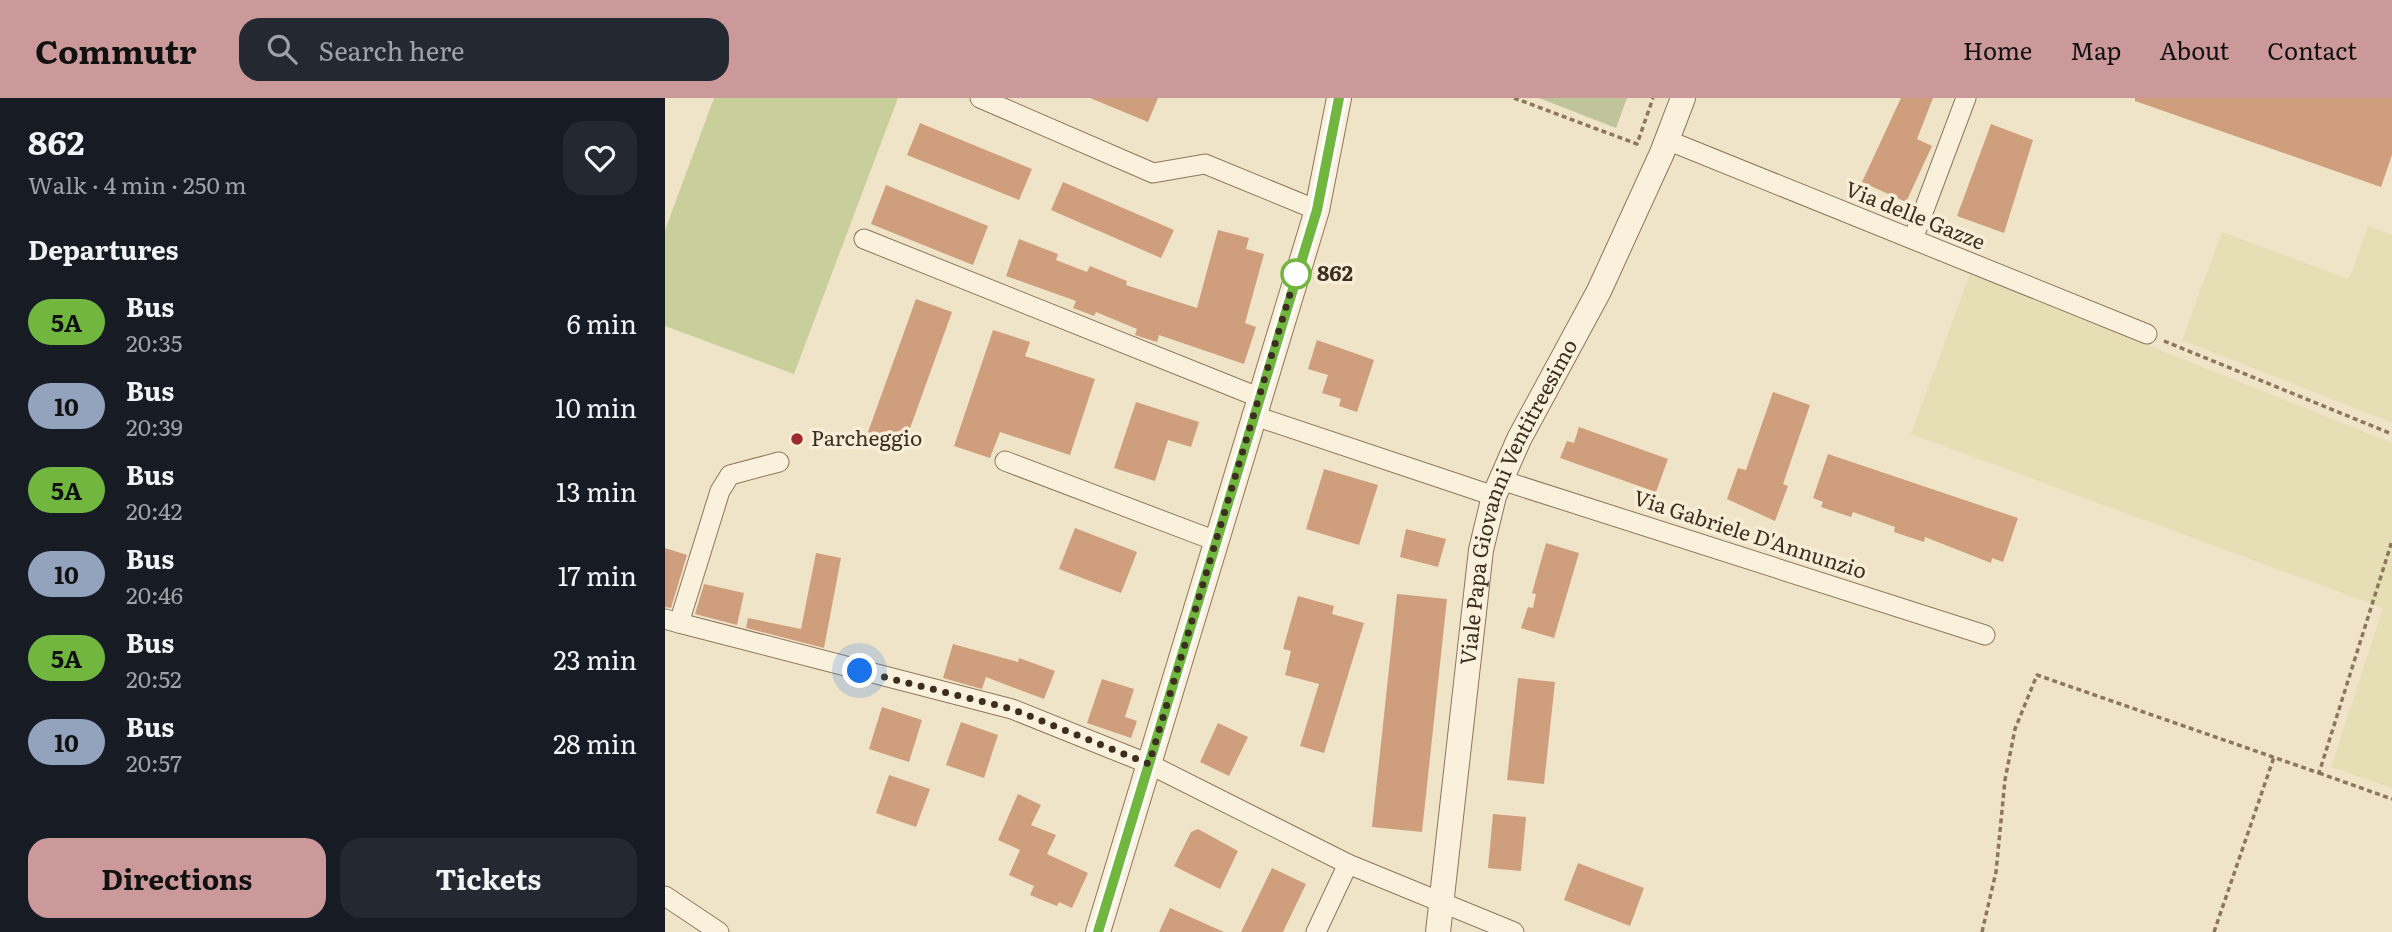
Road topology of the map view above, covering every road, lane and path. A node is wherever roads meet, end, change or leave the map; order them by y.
1 (980, 98) edge
2 (1339, 98) edge
3 (1514, 98) edge
4 (1653, 98) edge
5 (1683, 98) edge
6 (1966, 98) edge
7 (1667, 140) junction
8 (1317, 210) junction
9 (865, 239) dead end
10 (1913, 239) junction
11 (2147, 334) joint
12 (1255, 406) junction
13 (2392, 434) edge
14 (1005, 461) dead end
15 (779, 462) dead end
16 (1497, 488) junction
17 (1216, 541) junction
18 (2392, 541) edge
19 (672, 621) edge
20 (1985, 635) dead end
21 (2274, 757) junction
22 (1149, 764) junction
23 (2319, 773) junction
24 (2392, 799) edge
25 (1348, 864) junction
26 (665, 896) edge
27 (1441, 900) junction
28 (719, 932) edge
29 (1098, 932) edge
30 (1316, 932) edge
31 (1437, 932) edge
32 (1514, 932) edge
33 (1982, 932) edge
34 (2214, 932) edge

1 - 8 street
2 - 8 street
3 - 4 path
5 - 7 street, Viale Papa Giovanni Ventitreesimo
6 - 10 street
7 - 10 street, Via delle Gazze
7 - 16 street, Viale Papa Giovanni Ventitreesimo
8 - 12 street
9 - 12 street, Via Gabriele D'Annunzio
10 - 11 street, Via delle Gazze
11 - 13 path
12 - 16 street, Via Gabriele D'Annunzio
12 - 17 street
14 - 17 street
15 - 19 street
16 - 20 street, Via Gabriele D'Annunzio
16 - 27 street, Viale Papa Giovanni Ventitreesimo
17 - 22 street
18 - 23 path
19 - 22 street
21 - 23 path
21 - 33 path
21 - 34 path
22 - 25 street
22 - 29 street
23 - 24 path
25 - 27 street
25 - 30 street
26 - 28 street
27 - 31 street, Viale Papa Giovanni Ventitreesimo
27 - 32 street

